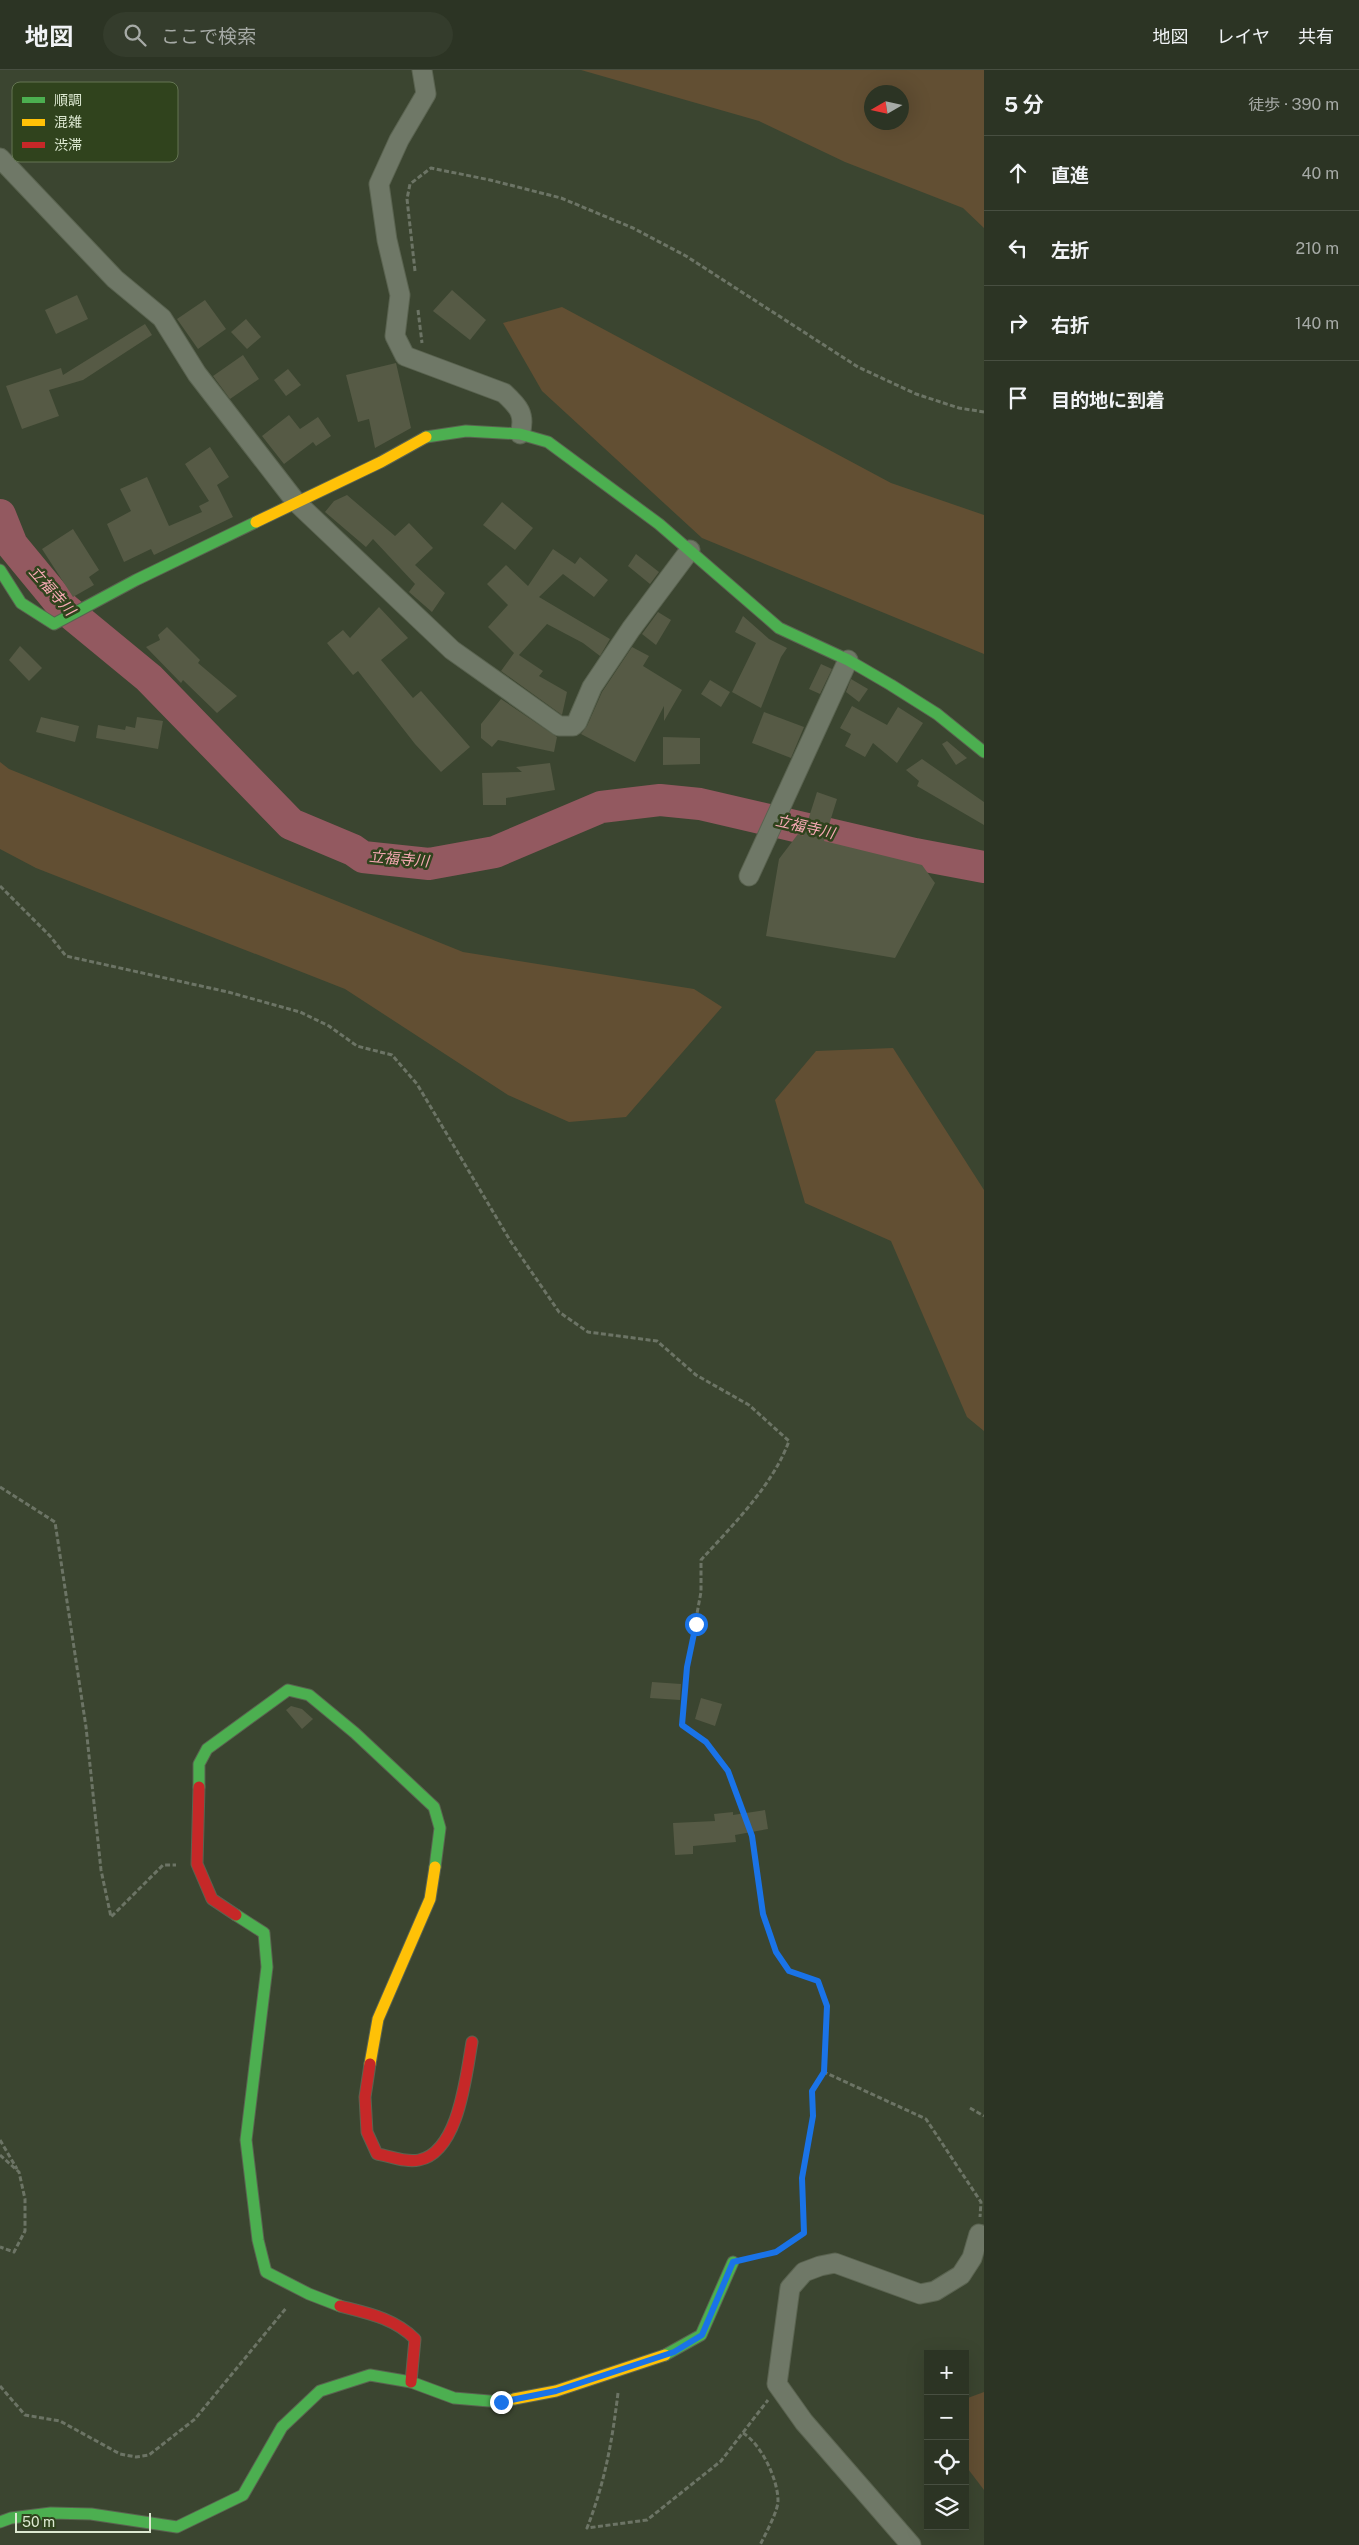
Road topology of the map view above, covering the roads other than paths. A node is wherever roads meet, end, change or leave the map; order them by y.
1 (422, 70) edge
2 (0, 158) edge
3 (520, 434) junction
4 (296, 502) junction
5 (690, 550) junction
6 (0, 570) edge
7 (848, 660) junction
8 (984, 752) edge
9 (749, 876) dead end
10 (472, 2042) dead end
11 (979, 2234) road end
12 (733, 2262) road end
13 (411, 2382) junction
14 (0, 2522) edge
15 (911, 2545) edge

1 - 3 street
2 - 4 street
3 - 4 street
3 - 5 street
4 - 5 street
4 - 6 street
5 - 7 street
7 - 8 street
7 - 9 street
10 - 13 street
11 - 15 street
12 - 13 street
13 - 14 street

